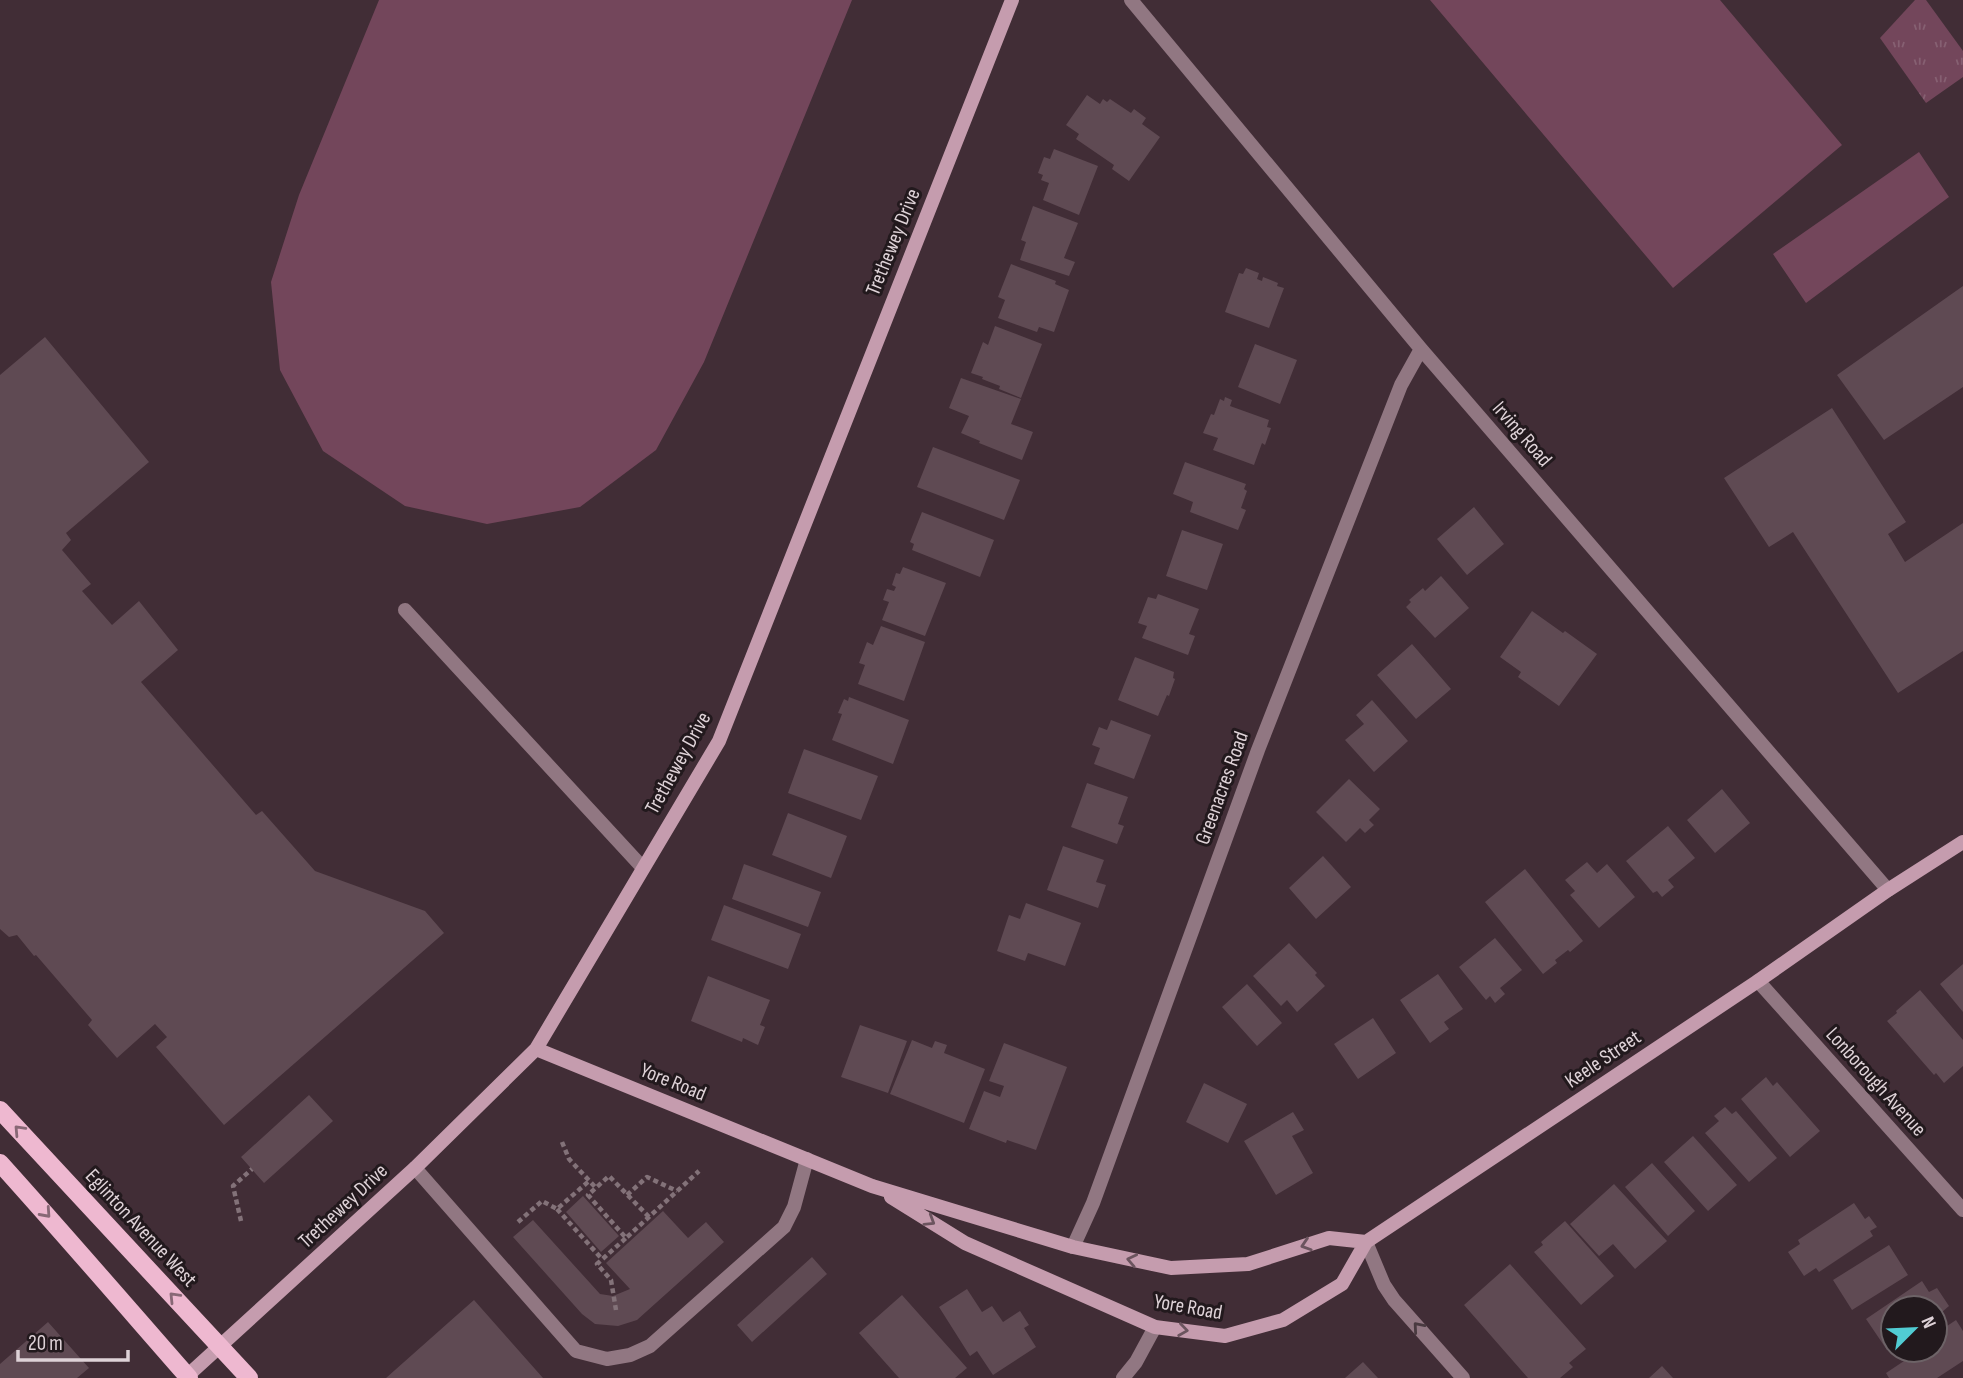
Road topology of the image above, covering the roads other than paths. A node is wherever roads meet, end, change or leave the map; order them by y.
1 (1012, 0) edge
2 (1131, 0) edge
3 (1421, 349) junction
4 (405, 610) dead end
5 (1963, 842) edge
6 (643, 868) junction
7 (1888, 890) junction
8 (1758, 981) junction
9 (536, 1049) junction
10 (0, 1110) edge
11 (807, 1159) junction
12 (0, 1163) edge
13 (415, 1168) junction
14 (872, 1186) junction
15 (1963, 1210) edge
16 (1366, 1242) junction
17 (1073, 1247) junction
18 (1155, 1326) junction
19 (221, 1346) junction
20 (187, 1377) edge
21 (249, 1378) edge
22 (1123, 1378) edge
23 (1463, 1378) edge

1 - 6 main road, Trethewey Drive
2 - 3 street, Irving Road
3 - 7 street, Irving Road
3 - 17 street, Greenacres Road
4 - 6 street
5 - 7 main road, Keele Street
6 - 9 main road, Trethewey Drive
7 - 8 main road, Keele Street
8 - 15 street, Lonborough Avenue
8 - 16 main road, Keele Street
9 - 11 main road, Yore Road
9 - 13 main road, Trethewey Drive
19 -> 10 main road, Eglinton Avenue West
11 - 13 street
11 - 14 main road, Yore Road
12 -> 20 main road
13 - 19 main road, Trethewey Drive
14 - 17 main road, Yore Road
14 -> 18 main road, Yore Road
16 -> 17 main road, Yore Road
18 -> 16 main road, Yore Road
23 -> 16 street
18 - 22 street
19 - 20 main road
19 - 21 main road, Eglinton Avenue West

